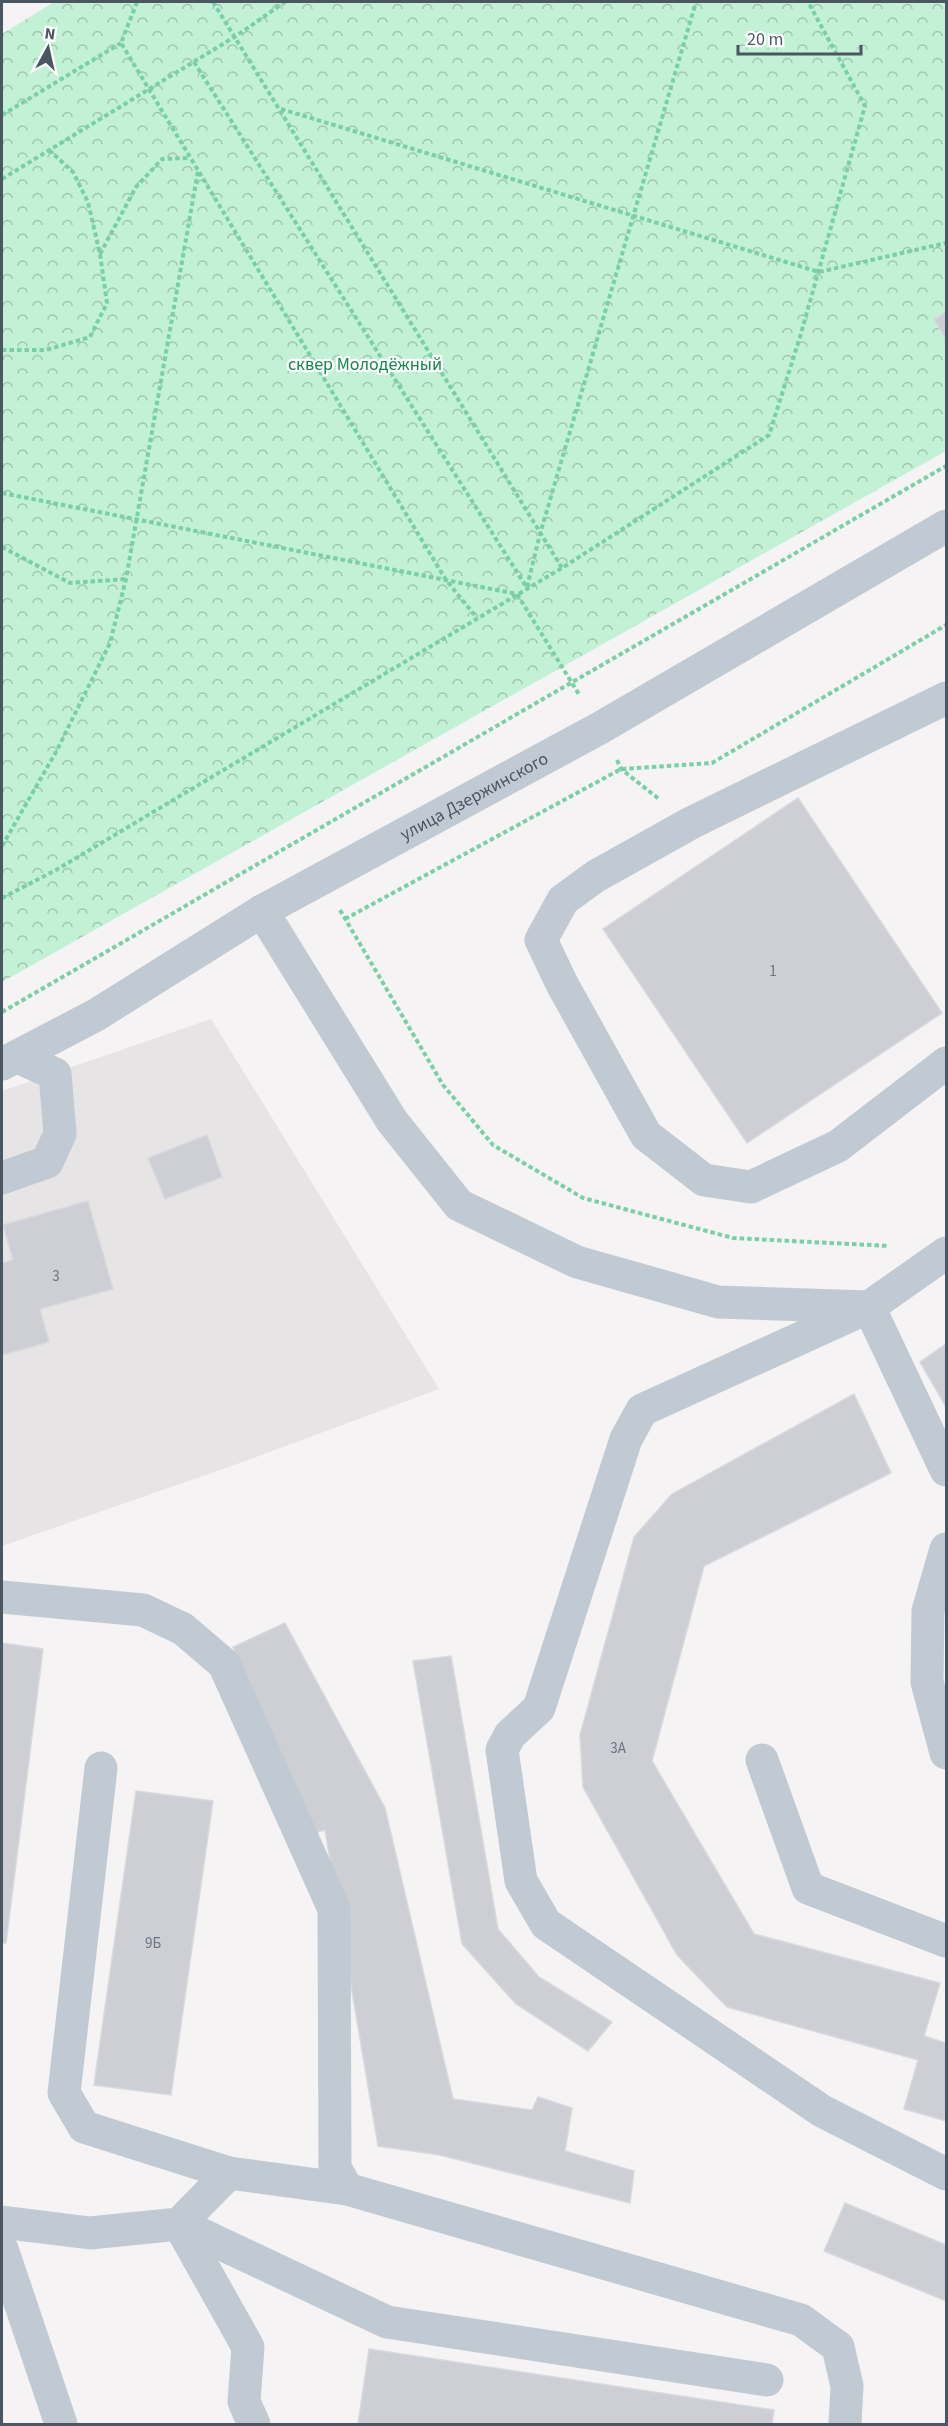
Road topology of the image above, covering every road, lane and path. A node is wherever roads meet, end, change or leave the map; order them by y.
1 (137, 2) edge
2 (213, 2) edge
3 (285, 2) edge
4 (696, 2) edge
5 (808, 2) edge
6 (237, 36) junction
7 (122, 43) junction
8 (194, 62) junction
9 (150, 89) junction
10 (281, 110) junction
11 (2, 115) edge
12 (49, 150) junction
13 (191, 158) junction
14 (198, 170) junction
15 (2, 179) edge
16 (634, 216) junction
17 (946, 243) edge
18 (100, 254) junction
19 (819, 272) junction
20 (2, 350) edge
21 (946, 466) edge
22 (2, 493) edge
23 (135, 519) junction
24 (946, 526) edge
25 (540, 534) junction
26 (2, 548) edge
27 (562, 568) junction
28 (126, 579) junction
29 (446, 580) junction
30 (527, 588) junction
31 (517, 594) junction
32 (477, 618) junction
33 (946, 625) edge
34 (572, 683) junction
35 (946, 698) edge
36 (2, 846) edge
37 (321, 879) junction
38 (2, 898) edge
39 (262, 910) junction
40 (345, 919) junction
41 (2, 1012) edge
42 (10, 1061) edge
43 (946, 1063) edge
44 (2, 1178) edge
45 (900, 1247) dead end
46 (946, 1253) edge
47 (869, 1307) junction
48 (946, 1470) edge
49 (946, 1549) edge
50 (2, 1596) edge
51 (946, 1753) edge
52 (762, 1760) dead end
53 (100, 1768) dead end
54 (946, 1941) edge
55 (229, 2173) junction
56 (946, 2174) edge
57 (346, 2189) junction
58 (2, 2222) edge
59 (178, 2224) junction
60 (2, 2249) edge
61 (767, 2380) dead end
62 (61, 2424) edge
63 (254, 2424) edge
64 (845, 2424) edge

1 - 7 path
2 - 6 path
3 - 6 path
4 - 16 path
5 - 19 path
6 - 8 path
6 - 10 path
7 - 9 path
7 - 11 path
8 - 9 path
8 - 30 path
9 - 12 path
9 - 13 path
10 - 16 path
10 - 25 path
12 - 15 path
12 - 18 path
13 - 14 path
13 - 18 path
14 - 23 path
14 - 29 path
16 - 19 path
16 - 25 path
17 - 19 path
18 - 20 path
19 - 27 path
21 - 34 path
22 - 23 path
23 - 28 path
23 - 29 path
24 - 37 street, улица Дзержинского
25 - 27 path
25 - 30 path
26 - 28 path
27 - 30 path
28 - 36 path
29 - 31 path
29 - 32 path
30 - 31 path
31 - 32 path
31 - 34 path
32 - 38 path
33 - 40 path
34 - 41 path
35 - 43 street
37 - 39 street, улица Дзержинского
37 - 40 path
39 - 42 street, улица Дзержинского
39 - 47 street
40 - 45 path
42 - 44 street
46 - 47 street
47 - 48 street
47 - 56 street
49 - 51 street
50 - 57 street
52 - 54 street
53 - 55 street
55 - 57 street
55 - 59 street
57 - 64 street
58 - 59 street
59 - 61 street
59 - 63 street
60 - 62 street

